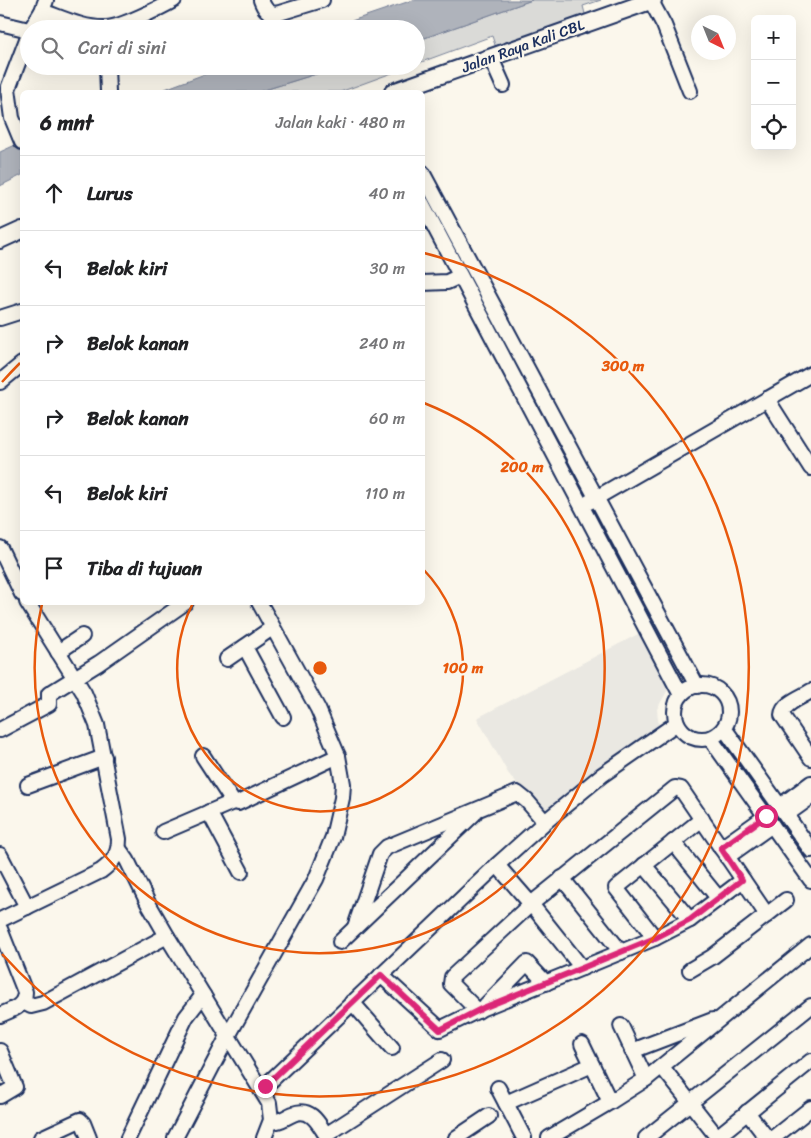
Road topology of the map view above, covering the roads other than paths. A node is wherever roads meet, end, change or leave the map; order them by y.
1 (174, 0) edge
2 (261, 0) edge
3 (322, 0) edge
4 (652, 0) edge
5 (45, 3) edge
6 (36, 20) edge
7 (74, 20) edge
8 (130, 20) edge
9 (0, 23) edge
10 (20, 28) edge
11 (20, 57) edge
12 (491, 58) junction
13 (107, 75) edge
14 (503, 85) dead end
15 (108, 90) edge
16 (399, 90) edge
17 (690, 91) dead end
18 (6, 118) edge
19 (20, 139) edge
20 (425, 178) edge
21 (425, 209) edge
22 (20, 231) edge
23 (0, 240) edge
24 (460, 276) junction
25 (425, 283) edge
26 (20, 312) edge
27 (0, 318) edge
28 (20, 366) edge
29 (811, 374) edge
30 (0, 382) edge
31 (767, 399) junction
32 (811, 468) edge
33 (596, 498) junction
34 (582, 507) junction
35 (1, 555) edge
36 (20, 590) edge
37 (29, 605) edge
38 (182, 605) edge
39 (260, 605) edge
40 (272, 628) junction
41 (82, 636) dead end
42 (245, 647) junction
43 (58, 652) junction
44 (228, 659) dead end
45 (74, 678) junction
46 (697, 686) junction
47 (811, 691) edge
48 (681, 695) junction
49 (283, 717) dead end
50 (677, 723) junction
51 (724, 728) junction
52 (0, 730) edge
53 (710, 738) junction
54 (806, 741) edge
55 (204, 756) dead end
56 (338, 756) junction
57 (104, 757) junction
58 (811, 758) edge
59 (811, 783) edge
60 (28, 785) dead end
61 (811, 797) edge
62 (233, 802) junction
63 (480, 808) junction
64 (783, 811) junction
65 (209, 812) junction
66 (702, 819) junction
67 (769, 820) junction
68 (545, 822) junction
69 (163, 832) dead end
70 (673, 842) junction
71 (119, 849) junction
72 (811, 850) edge
73 (724, 853) junction
74 (0, 855) edge
75 (497, 865) junction
76 (644, 865) junction
77 (241, 872) dead end
78 (562, 878) junction
79 (742, 880) junction
80 (811, 880) edge
81 (719, 899) junction
82 (786, 900) dead end
83 (531, 904) junction
84 (27, 907) junction
85 (767, 915) junction
86 (0, 920) edge
87 (690, 920) junction
88 (355, 928) junction
89 (0, 929) edge
90 (167, 936) junction
91 (655, 938) junction
92 (340, 942) dead end
93 (811, 945) edge
94 (621, 952) junction
95 (582, 968) junction
96 (690, 970) dead end
97 (381, 975) junction
98 (546, 983) junction
99 (203, 995) junction
100 (23, 1002) junction
101 (352, 1002) junction
102 (811, 1006) edge
103 (481, 1009) junction
104 (0, 1015) edge
105 (725, 1016) junction
106 (621, 1026) dead end
107 (232, 1043) junction
108 (582, 1044) dead end
109 (392, 1048) dead end
110 (0, 1051) edge
111 (632, 1051) junction
112 (442, 1060) dead end
113 (811, 1061) edge
114 (592, 1065) junction
115 (662, 1067) junction
116 (646, 1079) junction
117 (498, 1088) dead end
118 (261, 1090) junction
119 (0, 1096) edge
120 (610, 1102) junction
121 (690, 1102) junction
122 (506, 1103) junction
123 (811, 1108) edge
124 (747, 1112) junction
125 (489, 1116) dead end
126 (271, 1122) junction
127 (661, 1133) edge
128 (718, 1137) edge
129 (41, 1138) edge
130 (90, 1138) edge
131 (128, 1138) edge
132 (175, 1138) edge
133 (264, 1138) edge
134 (456, 1138) edge
135 (524, 1138) edge
136 (549, 1138) edge
137 (646, 1138) edge
138 (767, 1138) edge
139 (773, 1138) edge

1 - 8 street
2 - 3 street
4 - 12 main road, Jalan Raya Kali CBL
4 - 17 street
5 - 6 street
5 - 7 street
9 - 10 street
11 - 18 street
12 - 14 street
12 - 16 main road, Jalan Raya Kali CBL
13 - 15 street
18 - 19 street
20 - 33 street
21 - 24 street
22 - 23 main road
24 - 25 street
24 - 34 street
26 - 27 street
28 - 30 street
29 - 31 street
31 - 32 street
31 - 33 street
33 - 34 street
33 - 46 street
34 - 48 street
35 - 36 street
37 - 43 street
38 - 45 street
39 - 40 street
40 - 42 street
40 - 56 street
41 - 43 street
42 - 44 street
42 - 49 street
43 - 45 street
45 - 52 street
45 - 57 street
46 - 48 street
46 - 51 street
47 - 54 street
48 - 50 street
50 - 53 street
50 - 68 street
51 - 53 street
51 - 64 street
53 - 67 street
54 - 58 street
55 - 62 street
56 - 62 street
56 - 107 street
57 - 60 street
57 - 71 street
59 - 64 street
61 - 64 street
62 - 65 street
63 - 68 street
63 - 88 street
63 - 88 street
64 - 72 street
65 - 69 street
65 - 77 street
66 - 70 street
66 - 73 street
66 - 78 street
67 - 73 street
67 - 80 street
68 - 75 street
70 - 76 street
70 - 81 street
71 - 84 street
71 - 90 street
73 - 79 street
74 - 84 street
75 - 83 street
75 - 97 street
76 - 87 street
76 - 91 street
78 - 83 street
78 - 94 street
79 - 81 street
79 - 85 street
81 - 87 street
82 - 85 street
83 - 95 street
83 - 103 street
84 - 86 street
85 - 96 street
87 - 91 street
88 - 92 street
89 - 100 street
90 - 99 street
90 - 100 street
91 - 94 street
93 - 105 street
94 - 95 street
95 - 98 street
97 - 101 street
97 - 103 street
98 - 103 street
98 - 103 street
99 - 107 street
99 - 131 street
100 - 104 street
101 - 109 street
101 - 118 street
102 - 121 street
105 - 111 street
105 - 115 street
106 - 111 street
107 - 118 street
107 - 132 street
108 - 114 street
110 - 119 street
111 - 116 street
112 - 126 street
113 - 124 street
114 - 120 street
114 - 122 street
115 - 116 street
115 - 121 street
116 - 120 street
117 - 122 street
118 - 126 street
120 - 136 street
121 - 127 street
121 - 128 street
122 - 135 street
123 - 139 street
124 - 128 street
124 - 138 street
125 - 134 street
126 - 133 street
127 - 137 street
129 - 130 street

